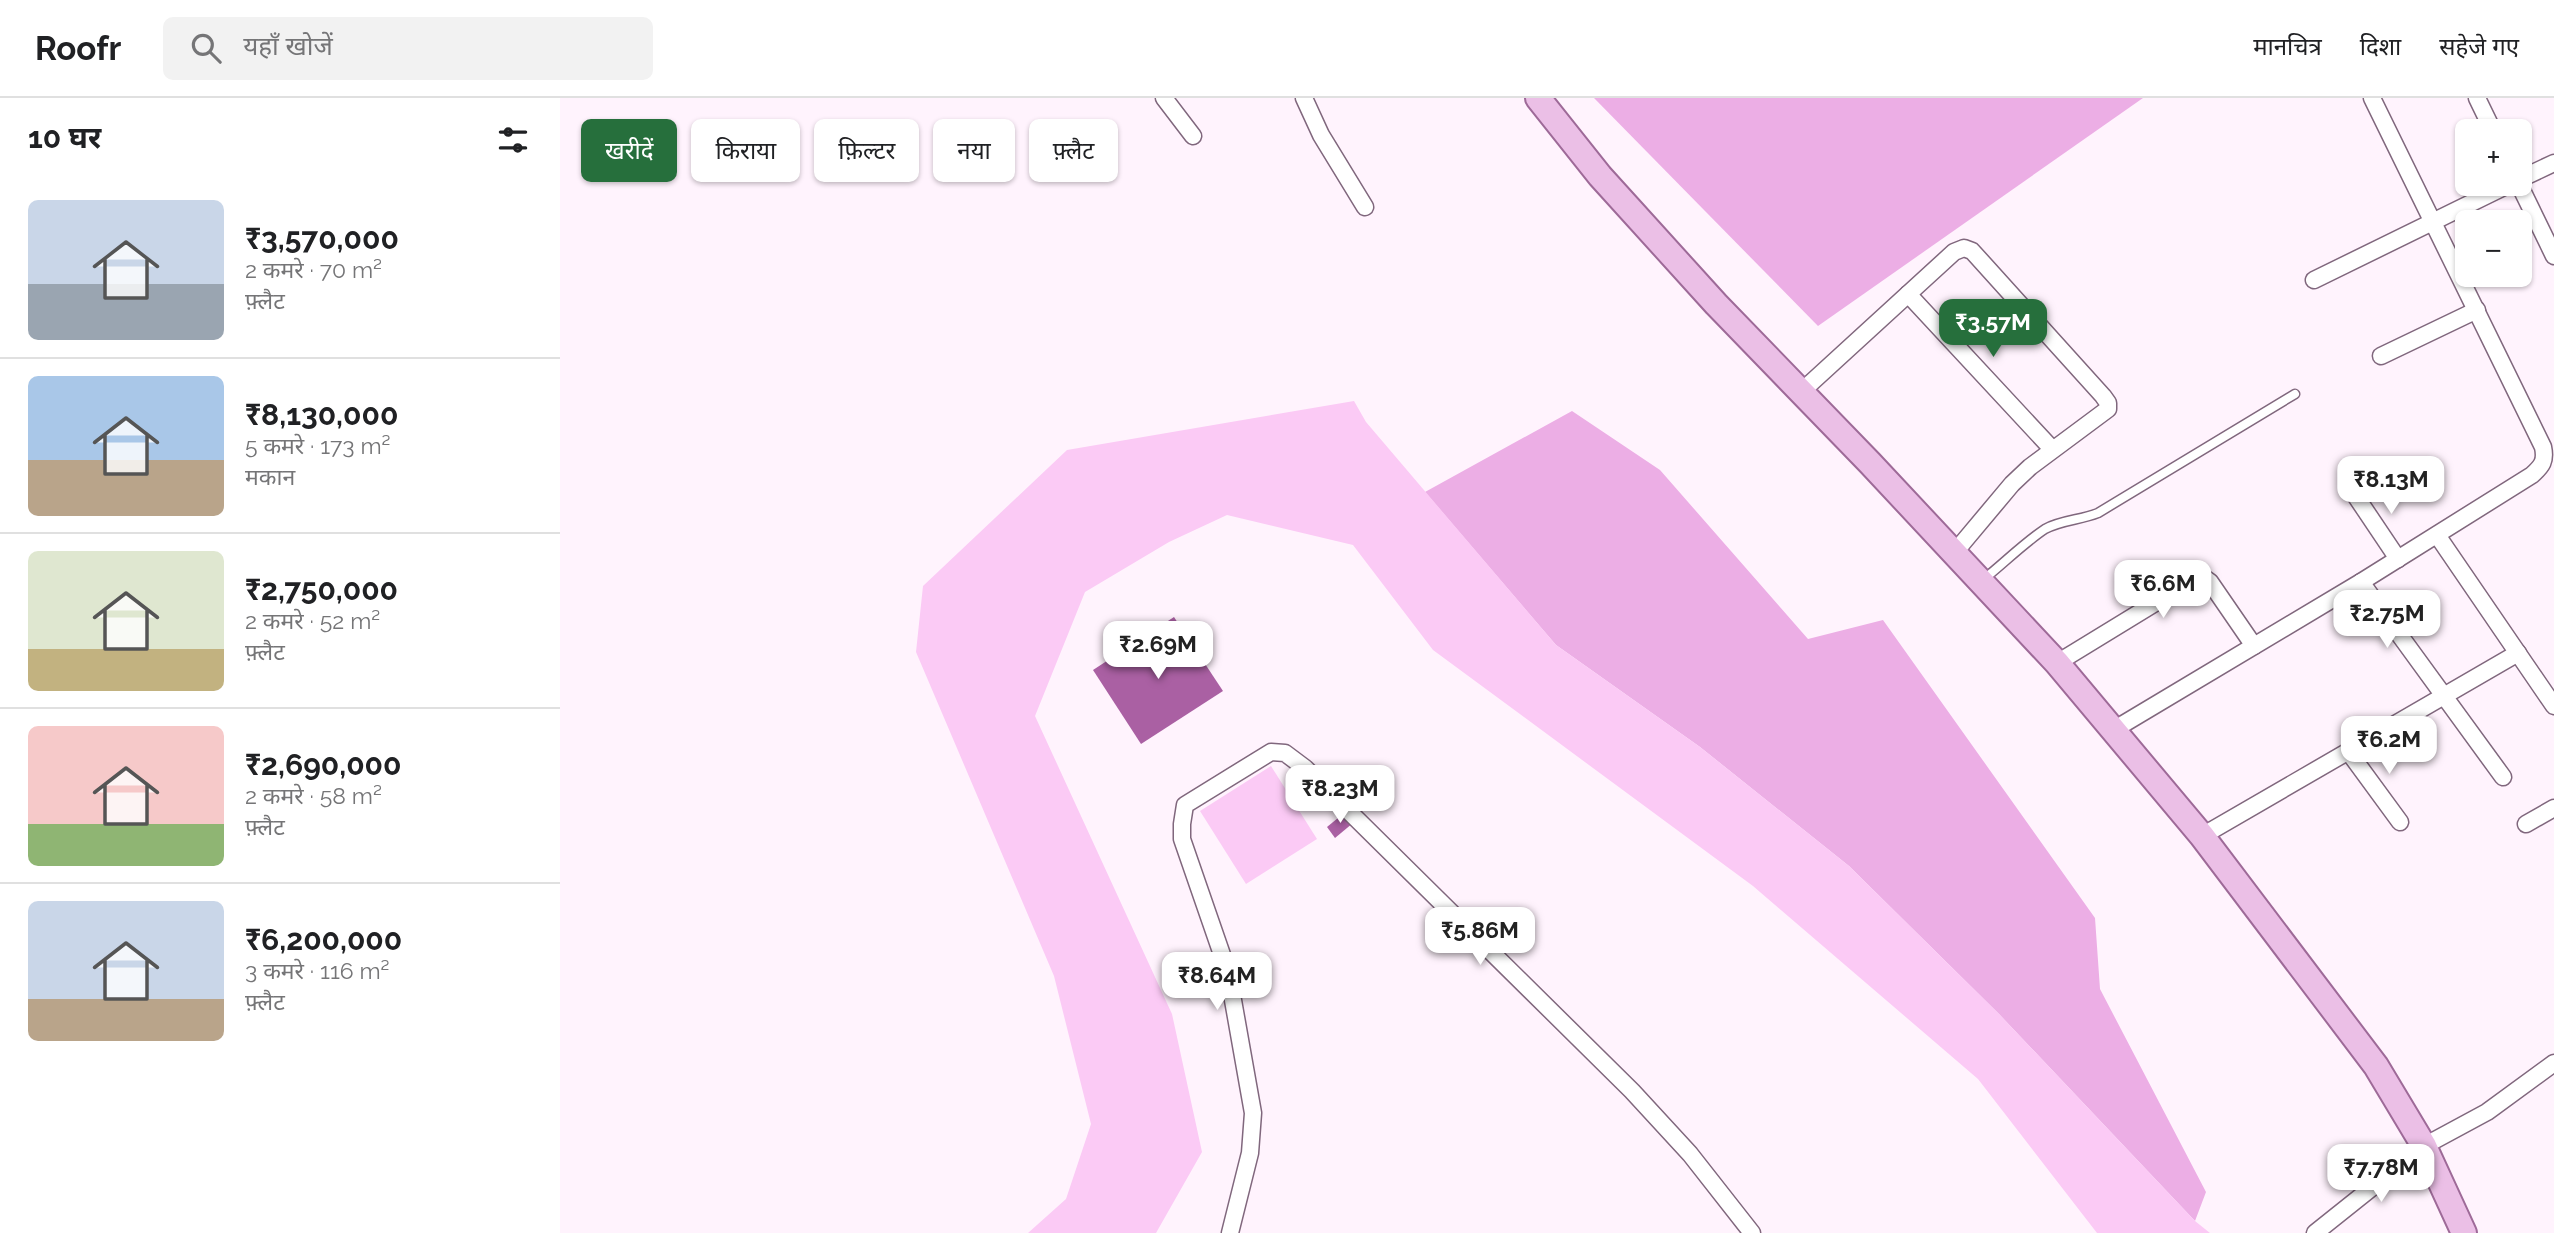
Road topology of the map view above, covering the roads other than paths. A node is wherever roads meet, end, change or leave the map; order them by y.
1 (1164, 98) edge
2 (1538, 98) edge
3 (2372, 98) edge
4 (2477, 98) edge
5 (1306, 99) edge
6 (2487, 119) edge
7 (1192, 136) dead end
8 (2554, 163) edge
9 (2532, 175) edge
10 (2485, 196) edge
11 (2527, 196) edge
12 (1365, 207) dead end
13 (2432, 221) junction
14 (2554, 256) edge
15 (2314, 280) dead end
16 (1908, 294) junction
17 (2477, 310) junction
18 (2381, 356) dead end
19 (1801, 392) junction
20 (2295, 394) dead end
21 (2052, 449) junction
22 (2353, 492) dead end
23 (2437, 535) junction
24 (1955, 552) junction
25 (2398, 559) junction
26 (1982, 581) junction
27 (2361, 582) junction
28 (2254, 646) junction
29 (2518, 653) junction
30 (2057, 663) junction
31 (2443, 696) junction
32 (2554, 706) edge
33 (2115, 730) junction
34 (2348, 751) junction
35 (2503, 778) dead end
36 (2554, 808) edge
37 (2400, 822) dead end
38 (2526, 824) dead end
39 (2202, 836) junction
40 (2554, 1063) edge
41 (2424, 1146) junction
42 (1230, 1233) edge
43 (1752, 1233) edge
44 (2315, 1233) edge
45 (2464, 1233) edge

1 - 7 street
2 - 19 main road
3 - 13 street
4 - 6 street
5 - 12 street
8 - 9 street
10 - 13 street
11 - 14 street
13 - 15 street
13 - 17 street
16 - 19 street
16 - 21 street
16 - 21 street
17 - 18 street
17 - 23 street
19 - 24 main road
20 - 26 lane
21 - 24 street
22 - 25 street
23 - 25 street
23 - 29 street
24 - 26 main road
25 - 27 street
26 - 30 main road
27 - 28 street
27 - 31 street
28 - 30 street
28 - 33 street
29 - 31 street
29 - 32 street
30 - 33 main road
31 - 34 street
31 - 35 street
33 - 39 main road
34 - 37 street
34 - 39 street
36 - 38 street
39 - 41 main road
40 - 41 street
41 - 44 street
41 - 45 main road
42 - 43 street

